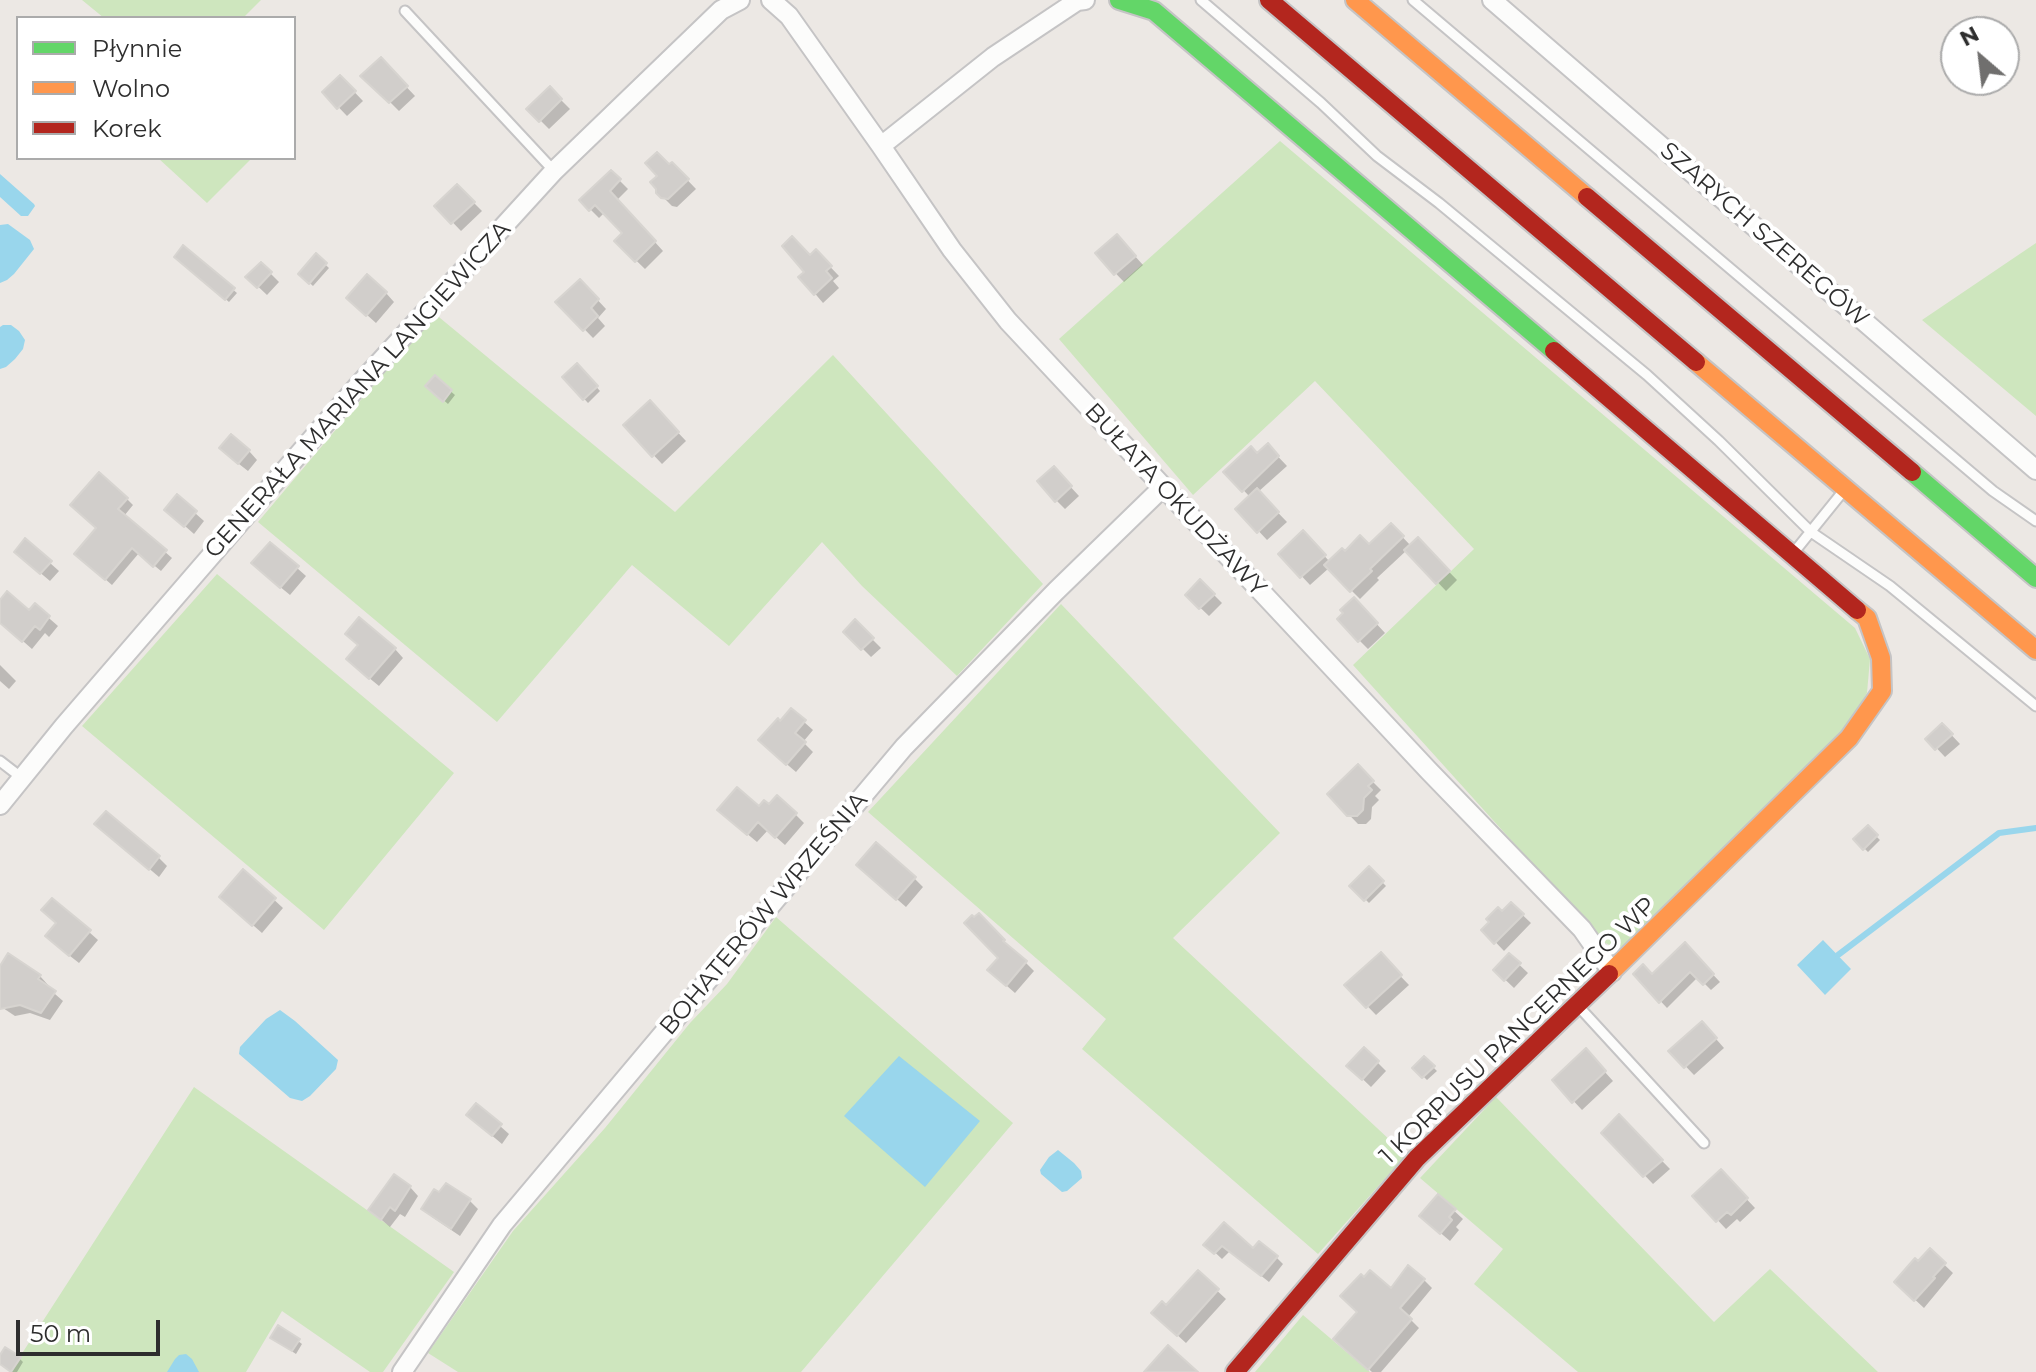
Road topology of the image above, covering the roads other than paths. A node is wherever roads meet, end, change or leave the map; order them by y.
1 (740, 0) edge
2 (771, 0) edge
3 (1119, 0) edge
4 (1201, 0) edge
5 (1269, 0) edge
6 (1355, 0) edge
7 (1413, 0) edge
8 (1492, 0) edge
9 (1081, 1) edge
10 (405, 11) dead end
11 (881, 146) junction
12 (554, 171) junction
13 (2036, 470) edge
14 (1163, 487) junction
15 (1845, 489) junction
16 (2036, 521) edge
17 (1811, 532) junction
18 (1793, 554) junction
19 (2032, 572) edge
20 (1987, 609) junction
21 (2036, 638) edge
22 (2036, 650) edge
23 (2036, 706) edge
24 (0, 761) edge
25 (22, 778) junction
26 (0, 805) edge
27 (1612, 972) junction
28 (1577, 1006) junction
29 (1704, 1143) dead end
30 (402, 1372) edge
31 (1235, 1372) edge

1 - 12 street, GENERAŁA MARIANA LANGIEWICZA
2 - 11 street, BUŁATA OKUDŻAWY
3 - 18 main road, 1 KORPUSU PANCERNEGO WP
4 - 17 lane
5 - 15 main road
6 - 19 main road
7 - 16 lane
8 - 13 street, SZARYCH SZEREGÓW
9 - 11 street
10 - 12 lane
11 - 14 street, BUŁATA OKUDŻAWY
12 - 25 street, GENERAŁA MARIANA LANGIEWICZA
14 - 27 street, BUŁATA OKUDŻAWY
14 - 30 street, BOHATERÓW WRZEŚNIA
15 - 17 lane
15 - 20 main road
17 - 18 lane
17 - 23 lane
18 - 27 main road, 1 KORPUSU PANCERNEGO WP
20 - 21 lane
20 - 22 main road
24 - 25 lane
25 - 26 street, GENERAŁA MARIANA LANGIEWICZA
27 - 28 main road, 1 KORPUSU PANCERNEGO WP
28 - 29 lane
28 - 31 main road, 1 KORPUSU PANCERNEGO WP

